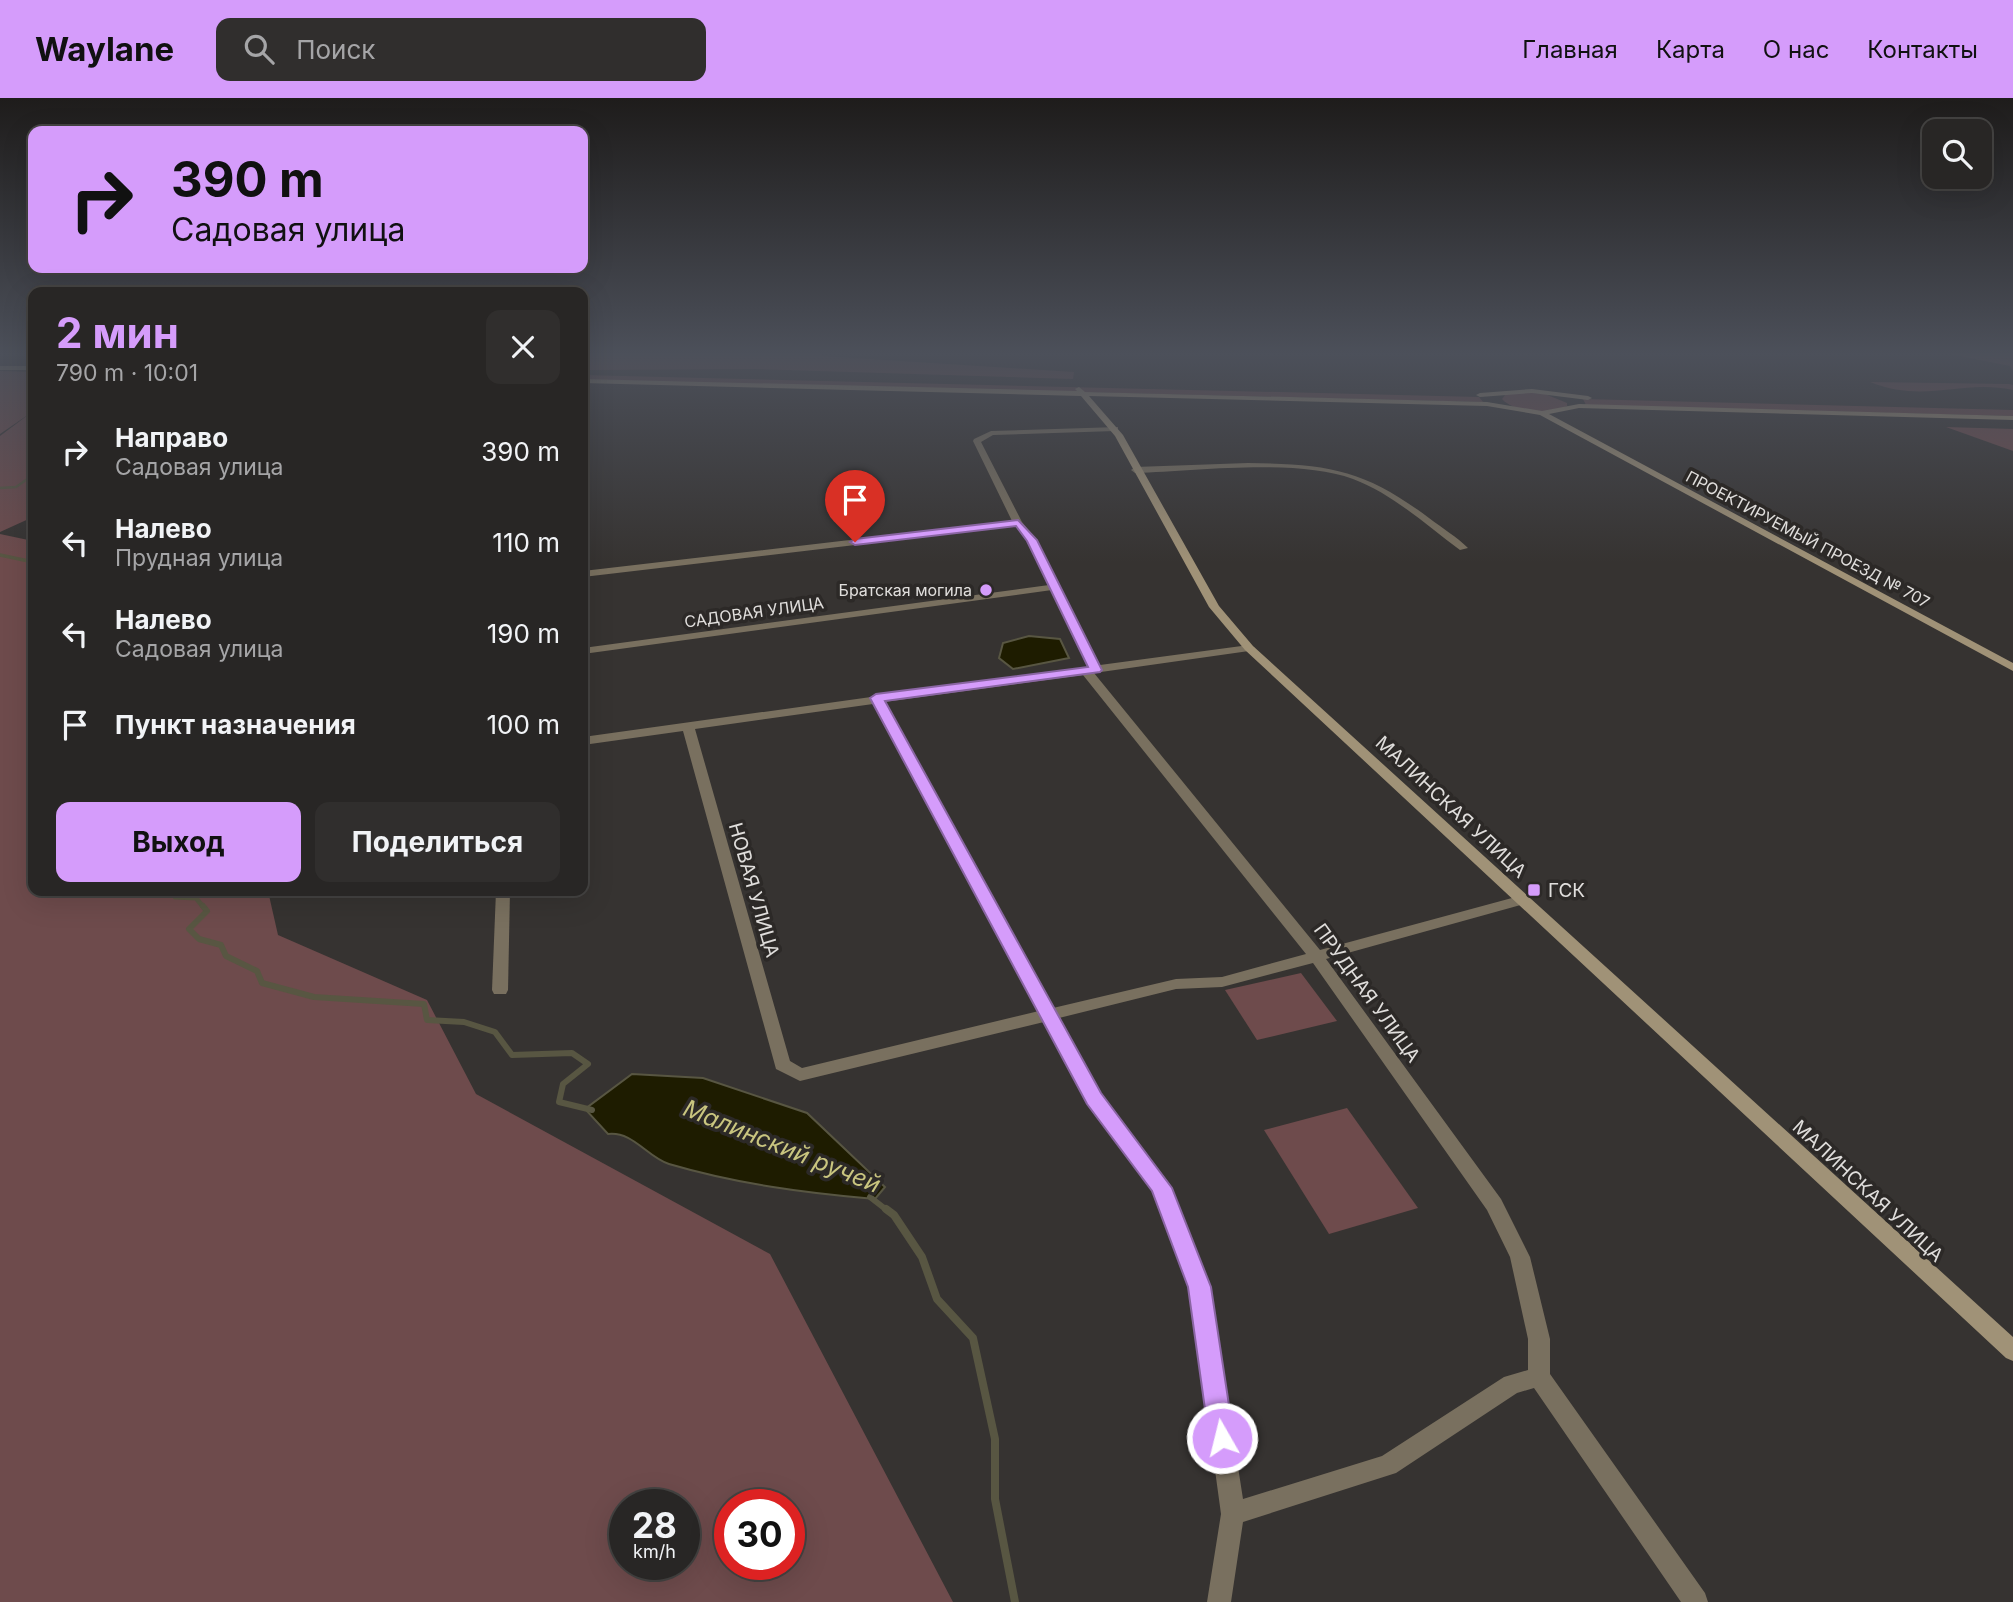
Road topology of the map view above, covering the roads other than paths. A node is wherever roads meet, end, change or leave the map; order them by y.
1 (1109, 422) edge
2 (1559, 422) edge
3 (1115, 429) junction
4 (1135, 470) junction
5 (1018, 523) junction
6 (1464, 548) dead end
7 (588, 573) edge
8 (1054, 587) junction
9 (1249, 648) junction
10 (588, 650) edge
11 (2013, 668) edge
12 (1091, 670) junction
13 (876, 698) junction
14 (688, 725) junction
15 (588, 740) edge
16 (503, 896) edge
17 (1523, 900) junction
18 (1316, 956) junction
19 (500, 990) dead end
20 (1047, 1016) junction
21 (2013, 1351) edge
22 (1539, 1377) junction
23 (1233, 1514) junction
24 (1219, 1602) edge
25 (1696, 1602) edge

1 - 3 street, МАЛИНСКАЯ УЛИЦА
2 - 11 street, ПРОЕКТИРУЕМЫЙ ПРОЕЗД № 707
3 - 4 street, МАЛИНСКАЯ УЛИЦА
3 - 5 street, ПРУДНАЯ УЛИЦА
4 - 6 street
4 - 9 street, МАЛИНСКАЯ УЛИЦА
5 - 7 street
5 - 8 street, ПРУДНАЯ УЛИЦА
8 - 10 street, САДОВАЯ УЛИЦА
8 - 12 street, ПРУДНАЯ УЛИЦА
9 - 12 street
9 - 17 street, МАЛИНСКАЯ УЛИЦА
12 - 13 street
12 - 18 street, ПРУДНАЯ УЛИЦА
13 - 14 street
13 - 20 street
14 - 15 street
14 - 20 street, НОВАЯ УЛИЦА
16 - 19 street
17 - 18 street
17 - 21 street, МАЛИНСКАЯ УЛИЦА
18 - 20 street
18 - 22 street, ПРУДНАЯ УЛИЦА
20 - 23 street
22 - 23 street
22 - 25 street
23 - 24 street

